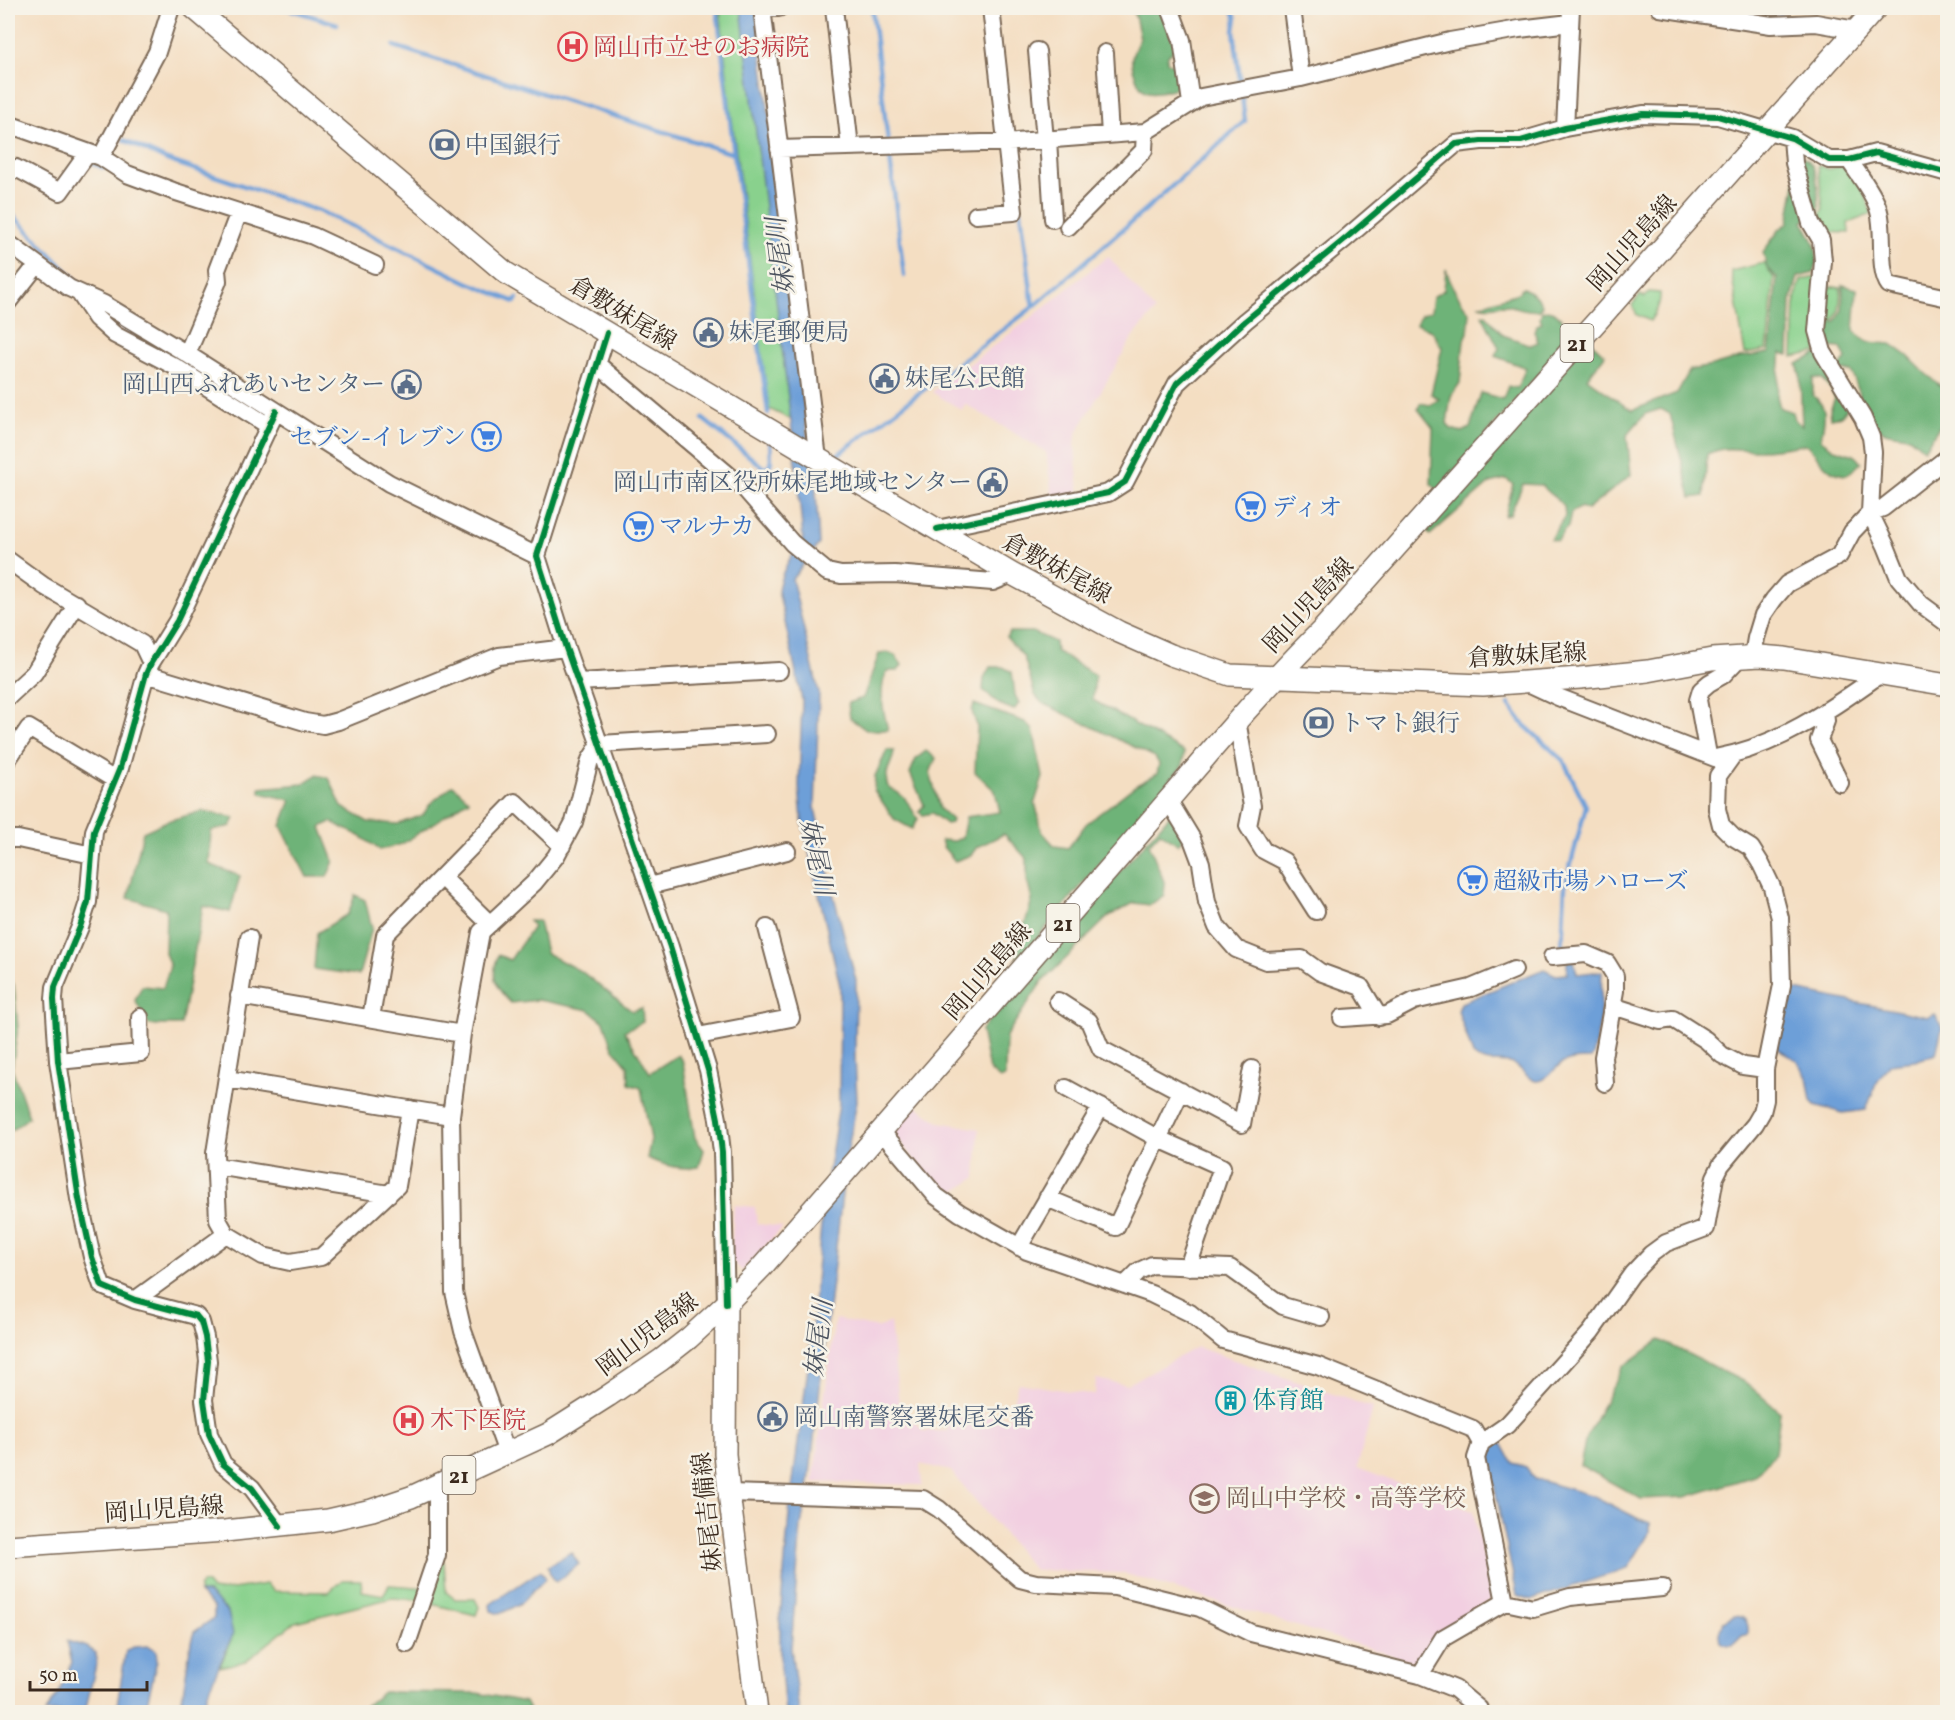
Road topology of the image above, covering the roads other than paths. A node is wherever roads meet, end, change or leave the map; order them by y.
1 (171, 8) edge
2 (194, 8) edge
3 (768, 8) edge
4 (834, 8) edge
5 (991, 8) edge
6 (1170, 8) edge
7 (1292, 8) edge
8 (1876, 8) edge
9 (1671, 9) edge
10 (1570, 15) edge
11 (1856, 30) junction
12 (1037, 51) dead end
13 (1105, 53) dead end
14 (1301, 78) junction
15 (1191, 103) junction
16 (8, 124) edge
17 (1565, 128) junction
18 (1767, 130) junction
19 (1145, 132) junction
20 (1110, 135) junction
21 (1792, 138) junction
22 (1047, 140) junction
23 (1006, 142) junction
24 (850, 147) junction
25 (779, 149) junction
26 (89, 157) junction
27 (1849, 159) junction
28 (1947, 173) edge
29 (8, 174) edge
30 (239, 213) junction
31 (975, 215) dead end
32 (1053, 219) dead end
33 (1068, 227) dead end
34 (8, 243) edge
35 (37, 265) junction
36 (375, 265) dead end
37 (79, 293) junction
38 (1947, 298) edge
39 (8, 302) edge
40 (608, 333) junction
41 (187, 354) junction
42 (597, 364) junction
43 (272, 418) junction
44 (815, 457) junction
45 (1947, 457) edge
46 (1870, 513) junction
47 (937, 529) junction
48 (537, 556) junction
49 (8, 560) edge
50 (1012, 574) junction
51 (77, 604) junction
52 (1947, 624) edge
53 (566, 648) junction
54 (1746, 656) junction
55 (149, 668) junction
56 (779, 671) dead end
57 (1879, 675) junction
58 (1276, 677) junction
59 (578, 682) junction
60 (1528, 683) junction
61 (1947, 685) edge
62 (8, 697) edge
63 (1825, 711) junction
64 (1237, 720) junction
65 (767, 734) dead end
66 (600, 744) junction
67 (1708, 755) junction
68 (1733, 755) junction
69 (8, 759) edge
70 (115, 780) junction
71 (1840, 783) dead end
72 (1169, 801) junction
73 (8, 839) edge
74 (561, 846) junction
75 (787, 850) dead end
76 (92, 855) junction
77 (442, 877) junction
78 (649, 886) junction
79 (1316, 910) dead end
80 (490, 924) junction
81 (767, 928) dead end
82 (249, 938) dead end
83 (1562, 956) dead end
84 (1514, 970) dead end
85 (239, 996) junction
86 (1058, 1001) dead end
87 (1613, 1006) junction
88 (140, 1017) dead end
89 (1379, 1017) junction
90 (371, 1018) junction
91 (1342, 1018) dead end
92 (462, 1034) junction
93 (698, 1036) junction
94 (58, 1061) junction
95 (1252, 1069) dead end
96 (1765, 1069) junction
97 (226, 1079) junction
98 (1605, 1083) dead end
99 (1066, 1088) dead end
100 (1180, 1091) junction
101 (1101, 1107) junction
102 (410, 1109) junction
103 (451, 1116) junction
104 (881, 1131) junction
105 (1159, 1139) junction
106 (216, 1166) junction
107 (389, 1194) junction
108 (1047, 1198) junction
109 (226, 1234) junction
110 (1019, 1247) junction
111 (1188, 1267) junction
112 (1125, 1285) junction
113 (135, 1300) junction
114 (726, 1304) junction
115 (1321, 1317) dead end
116 (1481, 1443) junction
117 (507, 1453) junction
118 (437, 1485) junction
119 (729, 1493) junction
120 (280, 1526) junction
121 (8, 1542) edge
122 (1662, 1588) dead end
123 (1505, 1602) junction
124 (407, 1644) dead end
125 (1420, 1675) junction
126 (757, 1713) edge
127 (1479, 1713) edge

1 - 26 street
2 - 40 main road, 倉敷妹尾線
3 - 25 street
4 - 24 street
5 - 23 street
6 - 15 street
7 - 14 street
8 - 11 main road, 岡山児島線 / 21
9 - 11 street
10 - 14 street
10 - 17 street
11 - 18 main road, 岡山児島線 / 21
12 - 22 street
13 - 20 street
14 - 15 street
15 - 19 street
16 - 26 street
17 - 18 street
17 - 47 street
18 - 21 street
18 - 58 main road, 岡山児島線 / 21
19 - 20 street
19 - 33 street
20 - 22 street
21 - 27 street
21 - 46 street
22 - 23 street
22 - 32 street
23 - 24 street
23 - 31 street
24 - 25 street
25 - 44 street
26 - 29 street
26 - 30 street
27 - 28 street
27 - 38 street
30 - 36 street
30 - 41 street
34 - 35 street
35 - 37 street
35 - 39 street
37 - 41 street
37 - 43 street
40 - 42 street
40 - 44 main road, 倉敷妹尾線
41 - 43 street
42 - 48 street
42 - 50 street
43 - 48 street
43 - 55 street
44 - 47 main road, 倉敷妹尾線
45 - 46 street
46 - 52 street
46 - 54 street
47 - 50 main road, 倉敷妹尾線
48 - 53 street
49 - 51 street
50 - 58 main road, 倉敷妹尾線
51 - 55 street
51 - 62 street
53 - 55 street
53 - 59 street
54 - 57 main road, 倉敷妹尾線
54 - 60 main road, 倉敷妹尾線
54 - 67 street
55 - 70 street
56 - 59 street
57 - 61 main road, 倉敷妹尾線
57 - 63 street
58 - 60 main road, 倉敷妹尾線
58 - 64 main road, 岡山児島線 / 21
59 - 66 street
60 - 67 street
63 - 68 street
63 - 71 street
64 - 72 main road, 岡山児島線 / 21
64 - 79 street
65 - 66 street
66 - 74 street
66 - 78 street
67 - 68 street
68 - 96 street
69 - 70 street
70 - 76 street
72 - 89 street
72 - 104 main road, 岡山児島線 / 21
73 - 76 street
74 - 77 street
74 - 80 street
75 - 78 street
76 - 94 street
77 - 80 street
77 - 90 street
78 - 93 street
80 - 92 street
81 - 93 street
82 - 85 street
83 - 87 street
84 - 89 street
85 - 90 street
85 - 97 street
86 - 100 street
87 - 96 street
87 - 98 street
88 - 94 street
89 - 91 street
90 - 92 street
92 - 103 street
93 - 114 street
94 - 113 street
95 - 100 street
96 - 116 street
97 - 102 street
97 - 106 street
99 - 101 street
100 - 105 street
101 - 105 street
101 - 108 street
102 - 103 street
102 - 107 street
103 - 117 street
104 - 110 street
104 - 114 main road, 岡山児島線 / 21
105 - 108 street
105 - 111 street
106 - 107 street
106 - 109 street
107 - 109 street
108 - 110 street
109 - 113 street
110 - 112 street
111 - 112 street
111 - 115 street
112 - 116 street
113 - 120 street
114 - 117 main road, 岡山児島線 / 21
114 - 119 main road, 妹尾吉備線
116 - 123 street
117 - 118 main road, 岡山児島線 / 21
118 - 120 main road, 岡山児島線 / 21
118 - 124 street
119 - 125 street
119 - 126 main road, 妹尾吉備線
120 - 121 main road, 岡山児島線 / 21
122 - 123 street
123 - 125 street
125 - 127 street

